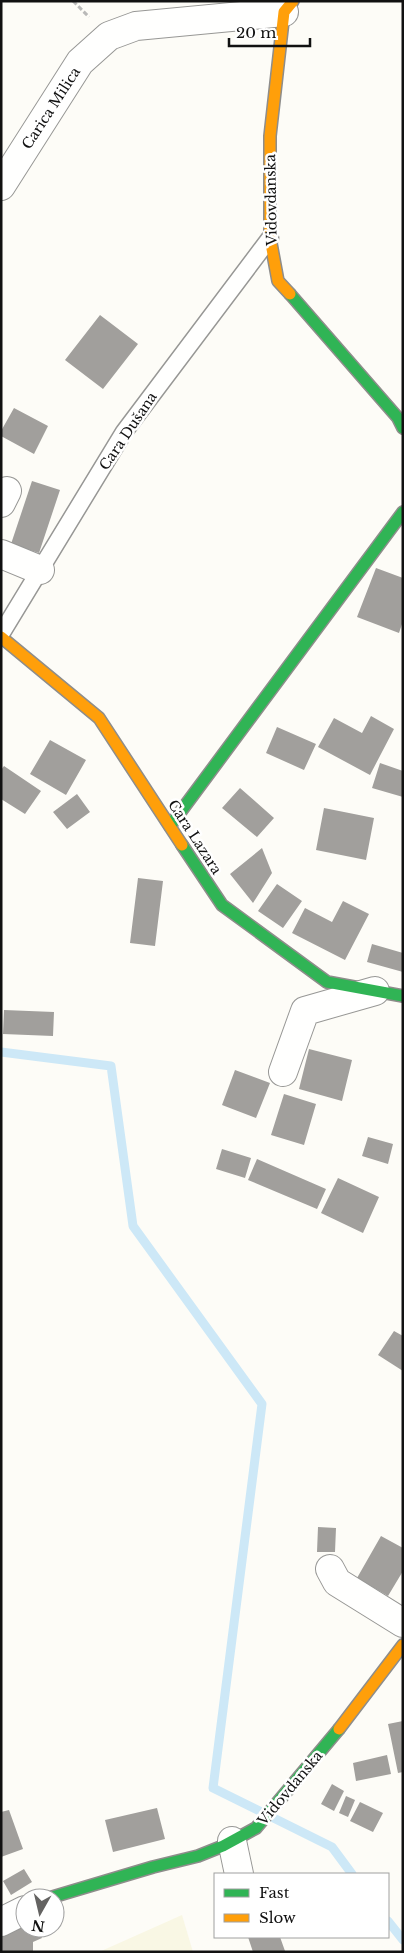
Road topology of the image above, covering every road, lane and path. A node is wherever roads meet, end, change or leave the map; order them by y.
1 (289, 7) edge
2 (1, 186) edge
3 (270, 238) junction
4 (401, 420) edge
5 (403, 512) edge
6 (1, 554) edge
7 (40, 570) junction
8 (1, 635) edge
9 (170, 826) junction
10 (375, 990) junction
11 (403, 996) edge
12 (283, 1072) dead end
13 (330, 1569) dead end
14 (403, 1623) edge
15 (403, 1645) edge
16 (232, 1841) junction
17 (239, 1873) edge
18 (65, 1892) edge
19 (15, 1915) edge
20 (1, 1922) edge

1 - 2 street, Carica Milica
1 - 3 street, Vidovdanska
3 - 4 street, Vidovdanska
3 - 7 lane, Cara Dušana
5 - 9 street
6 - 7 street
7 - 8 lane, Cara Dušana
8 - 9 street, Cara Lazara
9 - 10 street, Cara Lazara
10 - 11 street, Cara Lazara
10 - 12 street
13 - 14 street
15 - 16 street, Vidovdanska
16 - 17 street
16 - 18 street, Vidovdanska
19 - 20 street

